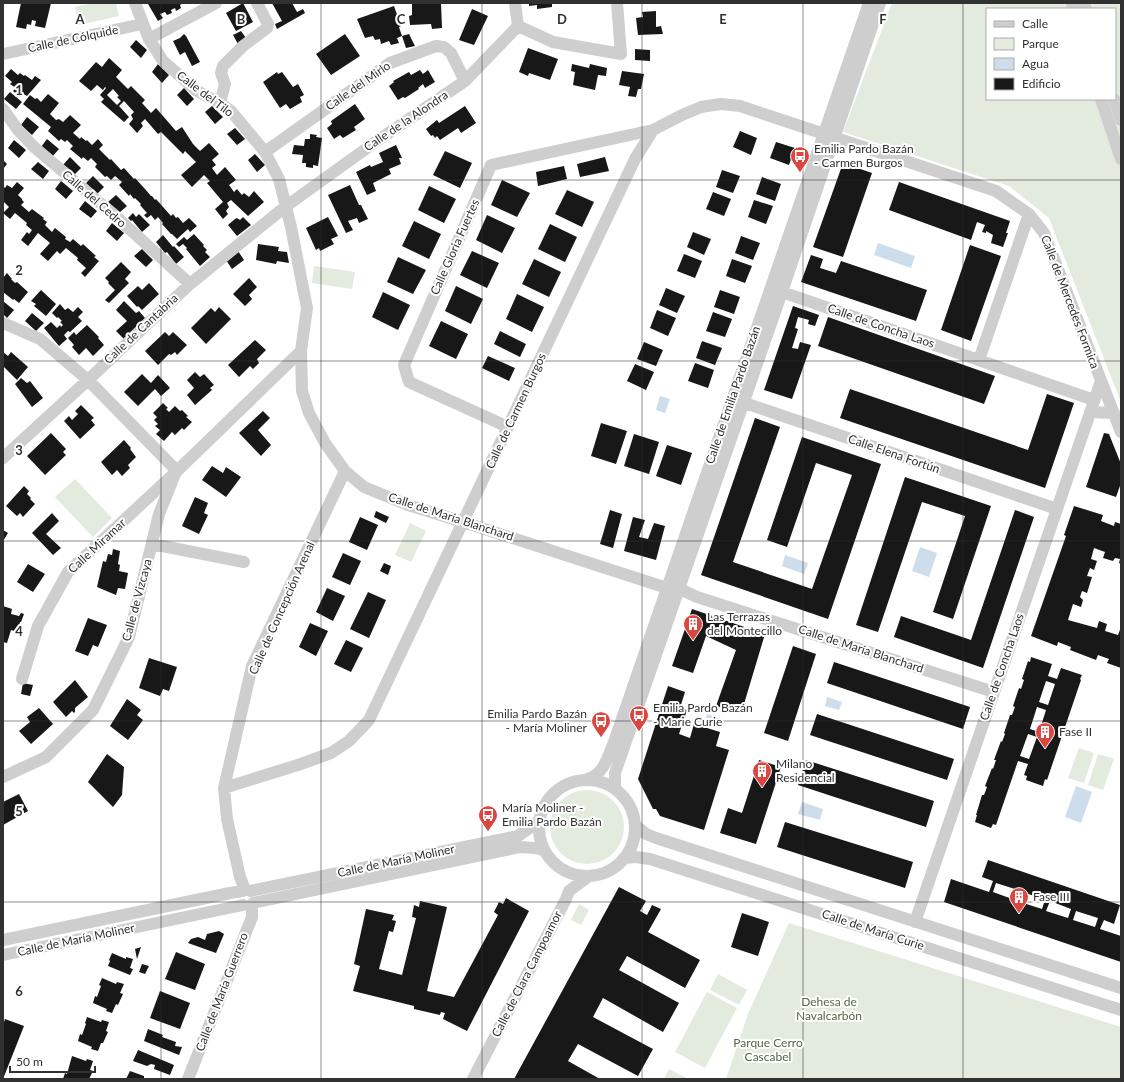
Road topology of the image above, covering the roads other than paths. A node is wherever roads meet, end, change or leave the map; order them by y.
1 (135, 3) edge
2 (216, 3) edge
3 (257, 3) edge
4 (514, 3) edge
5 (617, 3) edge
6 (869, 3) edge
7 (880, 3) edge
8 (142, 24) junction
9 (518, 26) junction
10 (149, 39) junction
11 (3, 54) edge
12 (465, 81) junction
13 (1101, 100) edge
14 (1114, 100) edge
15 (220, 103) junction
16 (3, 109) edge
17 (1121, 120) edge
18 (653, 130) junction
19 (829, 136) junction
20 (265, 152) junction
21 (1121, 159) edge
22 (285, 207) junction
23 (1029, 214) junction
24 (190, 284) junction
25 (782, 292) junction
26 (3, 323) edge
27 (301, 351) junction
28 (979, 360) junction
29 (88, 380) junction
30 (1101, 381) junction
31 (732, 399) junction
32 (1094, 400) junction
33 (744, 403) junction
34 (1090, 412) junction
35 (1114, 413) junction
36 (508, 428) junction
37 (1121, 432) edge
38 (3, 458) edge
39 (176, 471) junction
40 (345, 471) junction
41 (143, 503) junction
42 (1057, 509) junction
43 (159, 514) junction
44 (463, 522) junction
45 (152, 544) junction
46 (681, 546) junction
47 (244, 562) dead end
48 (667, 588) junction
49 (680, 588) junction
50 (22, 680) dead end
51 (994, 692) junction
52 (3, 777) edge
53 (587, 779) junction
54 (224, 788) junction
55 (614, 788) junction
56 (538, 822) junction
57 (635, 825) junction
58 (543, 850) junction
59 (624, 858) junction
60 (562, 869) junction
61 (589, 876) junction
62 (246, 891) junction
63 (569, 891) junction
64 (249, 904) junction
65 (915, 922) junction
66 (3, 940) edge
67 (3, 955) edge
68 (1121, 988) edge
69 (1121, 1010) edge
70 (188, 1079) edge
71 (473, 1079) edge

1 - 8 street, Calle del Tilo
2 - 10 street
3 - 15 street
4 - 9 street
5 - 9 street
6 - 19 street, Calle de Emilia Pardo Bazán
7 - 19 street, Calle de Emilia Pardo Bazán
8 - 10 street, Calle del Tilo
8 - 11 street, Calle de Cólquide
9 - 12 street, Calle de la Alondra
10 - 15 street, Calle del Tilo
12 - 20 street, Calle del Mirlo
12 - 22 street, Calle de la Alondra
13 - 21 street
14 - 17 street
15 - 20 street, Calle del Tilo
16 - 24 street, Calle del Cedro
18 - 19 street
18 - 36 street, Calle de Carmen Burgos
18 - 36 street, Calle Gloria Fuertes
19 - 23 street, Calle de Mercedes Formica
19 - 25 street, Calle de Emilia Pardo Bazán
19 - 31 street, Calle de Emilia Pardo Bazán
20 - 22 street, Calle del Tilo
22 - 24 street, Calle de Cantabria
22 - 27 street, Calle de María Blanchard
23 - 28 street
23 - 30 street, Calle de Mercedes Formica
24 - 29 street, Calle de Cantabria
25 - 28 street, Calle de Concha Laos
25 - 33 street, Calle de Emilia Pardo Bazán
26 - 29 street
27 - 39 street, Calle de Vizcaya
27 - 40 street, Calle de María Blanchard
28 - 32 street, Calle de Concha Laos
29 - 38 street, Calle de Cantabria
29 - 39 street
30 - 32 street, Calle de Concha Laos
30 - 35 street, Calle de Mercedes Formica
31 - 33 street, Calle Elena Fortún
31 - 46 street, Calle de Emilia Pardo Bazán
32 - 34 street, Calle de Concha Laos
33 - 42 street, Calle Elena Fortún
33 - 49 street, Calle de Emilia Pardo Bazán
34 - 35 street
34 - 42 street, Calle de Concha Laos
35 - 37 street, Calle de Mercedes Formica
36 - 44 street, Calle de Carmen Burgos
39 - 41 street, Calle Miramar
39 - 43 street, Calle de Vizcaya
40 - 44 street, Calle de María Blanchard
40 - 54 street, Calle de Concepción Arenal
41 - 43 street
41 - 50 street, Calle Miramar
42 - 51 street, Calle de Concha Laos
43 - 45 street, Calle de Vizcaya
44 - 48 street, Calle de María Blanchard
44 - 54 street, Calle de Carmen Burgos
45 - 47 street
45 - 52 street, Calle de Vizcaya
46 - 48 street, Calle de Emilia Pardo Bazán
46 - 49 street
48 - 53 street, Calle de Emilia Pardo Bazán
49 - 51 street, Calle de María Blanchard
49 - 55 street, Calle de Emilia Pardo Bazán
51 - 65 street, Calle de Concha Laos
53 - 55 street
53 - 56 street
54 - 62 street, Calle de Concepción Arenal
55 - 57 street
56 - 58 street
56 - 62 street, Calle de María Moliner
57 - 59 street
57 - 65 street, Calle de María Curie
58 - 60 street
58 - 64 street, Calle de María Moliner
59 - 61 street
59 - 69 street, Calle de María Curie
60 - 61 street
60 - 63 street
61 - 63 street
62 - 64 street
62 - 66 street, Calle de María Moliner
63 - 71 street, Calle de Clara Campoamor
64 - 67 street, Calle de María Moliner
64 - 70 street, Calle de María Guerrero
65 - 68 street, Calle de María Curie

